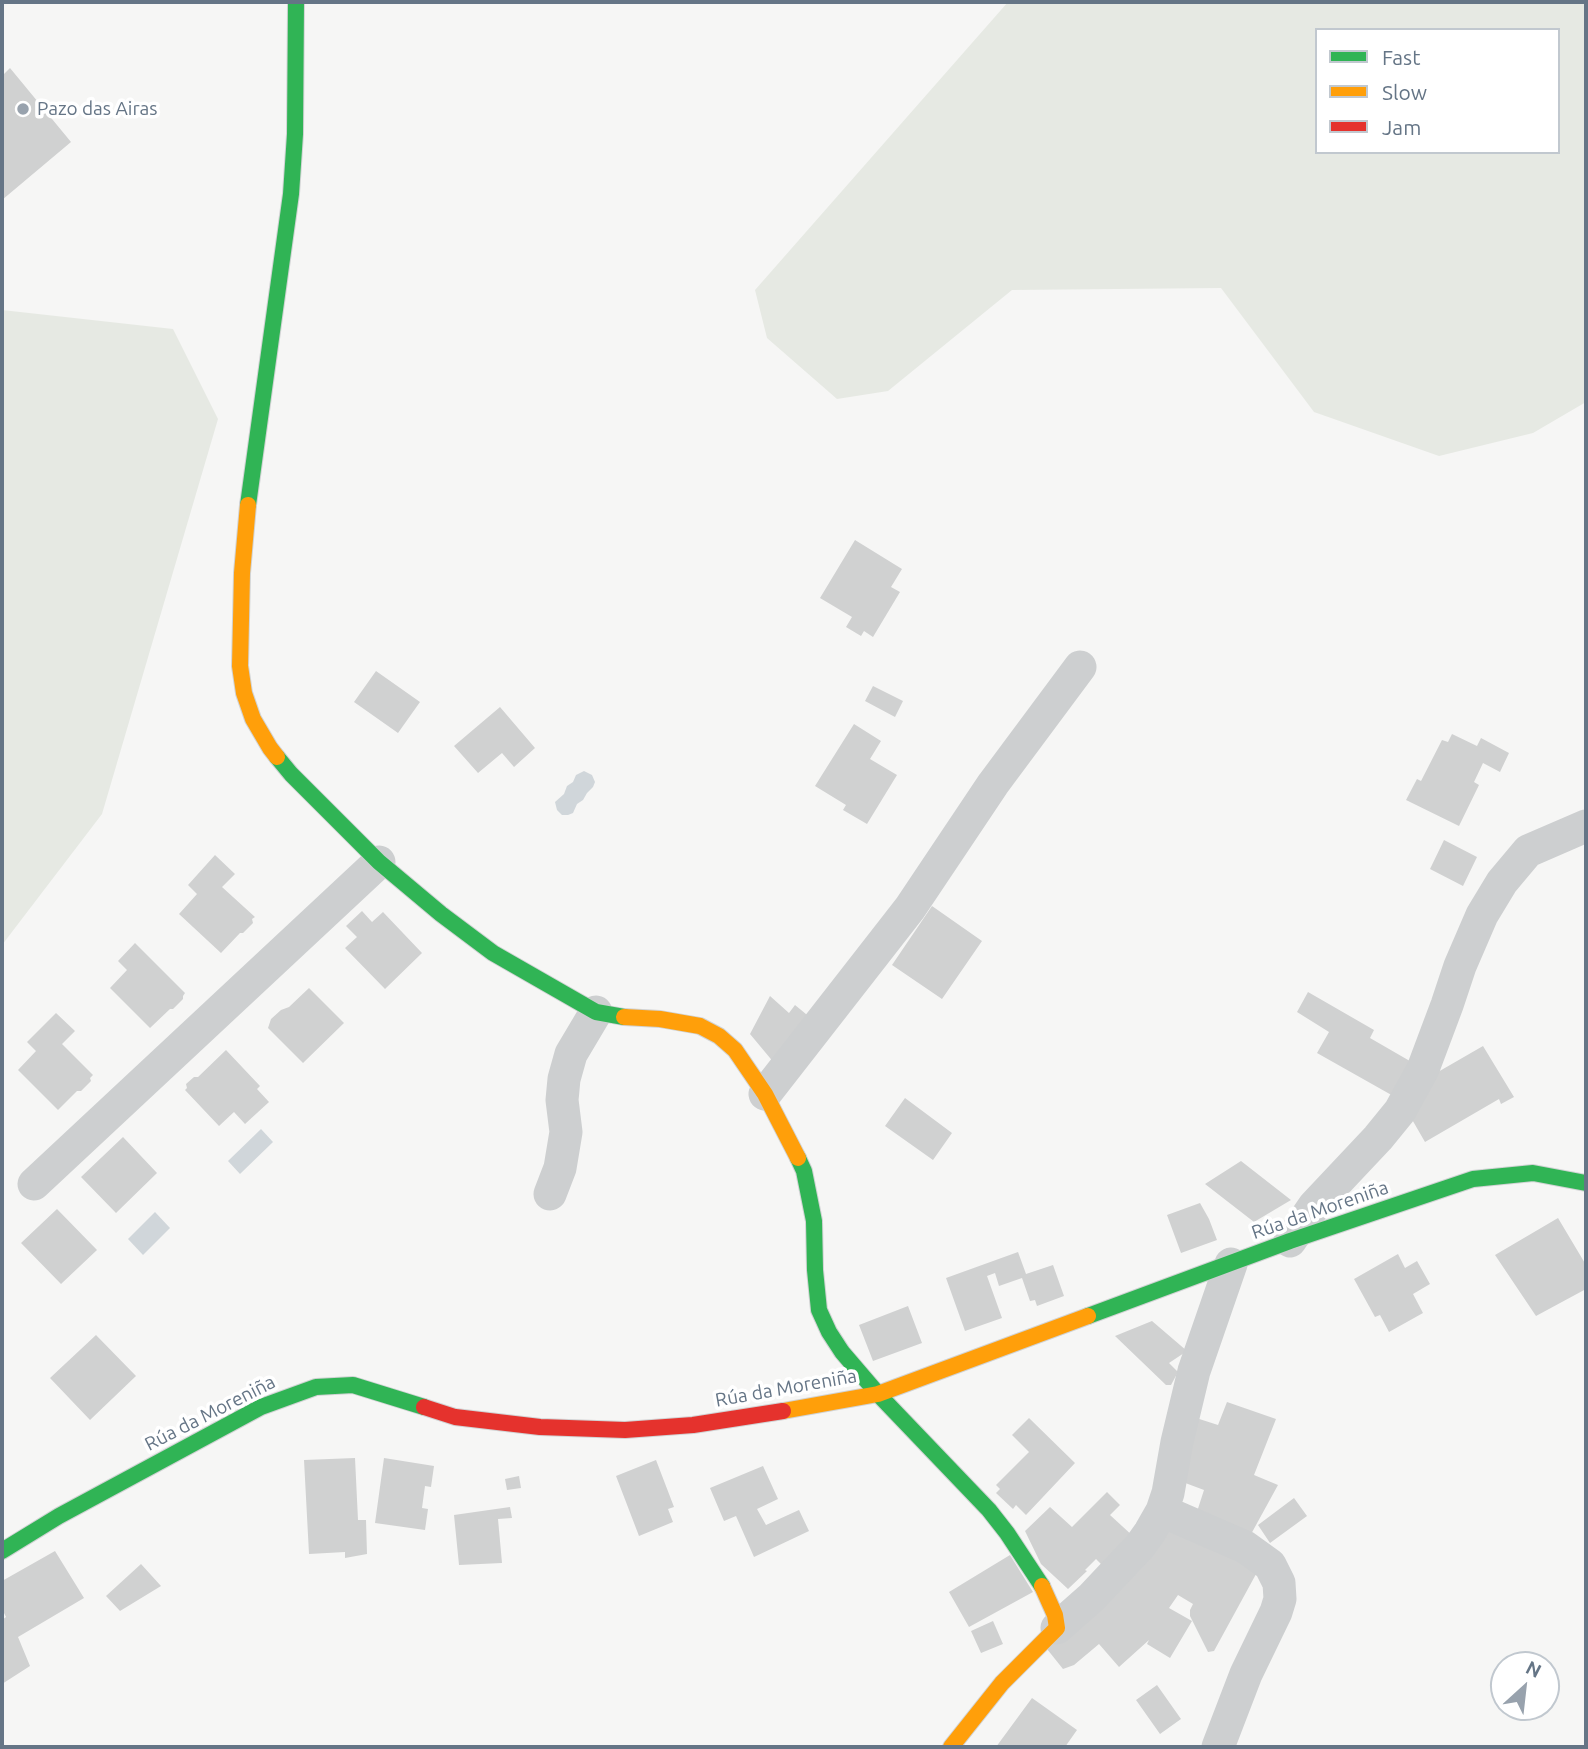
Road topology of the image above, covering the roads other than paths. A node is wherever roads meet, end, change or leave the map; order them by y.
1 (296, 2) edge
2 (1080, 667) dead end
3 (1586, 826) edge
4 (379, 862) junction
5 (596, 1012) junction
6 (765, 1094) junction
7 (1586, 1183) edge
8 (34, 1184) dead end
9 (550, 1194) dead end
10 (1290, 1241) junction
11 (1231, 1264) junction
12 (878, 1394) junction
13 (1162, 1511) junction
14 (2, 1551) edge
15 (1057, 1628) junction
16 (951, 1747) edge
17 (1217, 1747) edge

1 - 4 street
2 - 6 street
3 - 10 street
4 - 5 street
4 - 8 street
5 - 6 street
5 - 9 street
6 - 12 street
7 - 10 street, Rúa da Moreniña
10 - 11 street, Rúa da Moreniña
11 - 12 street, Rúa da Moreniña
11 - 13 street
12 - 14 street, Rúa da Moreniña
12 - 15 street
13 - 15 street
13 - 17 street
15 - 16 street

